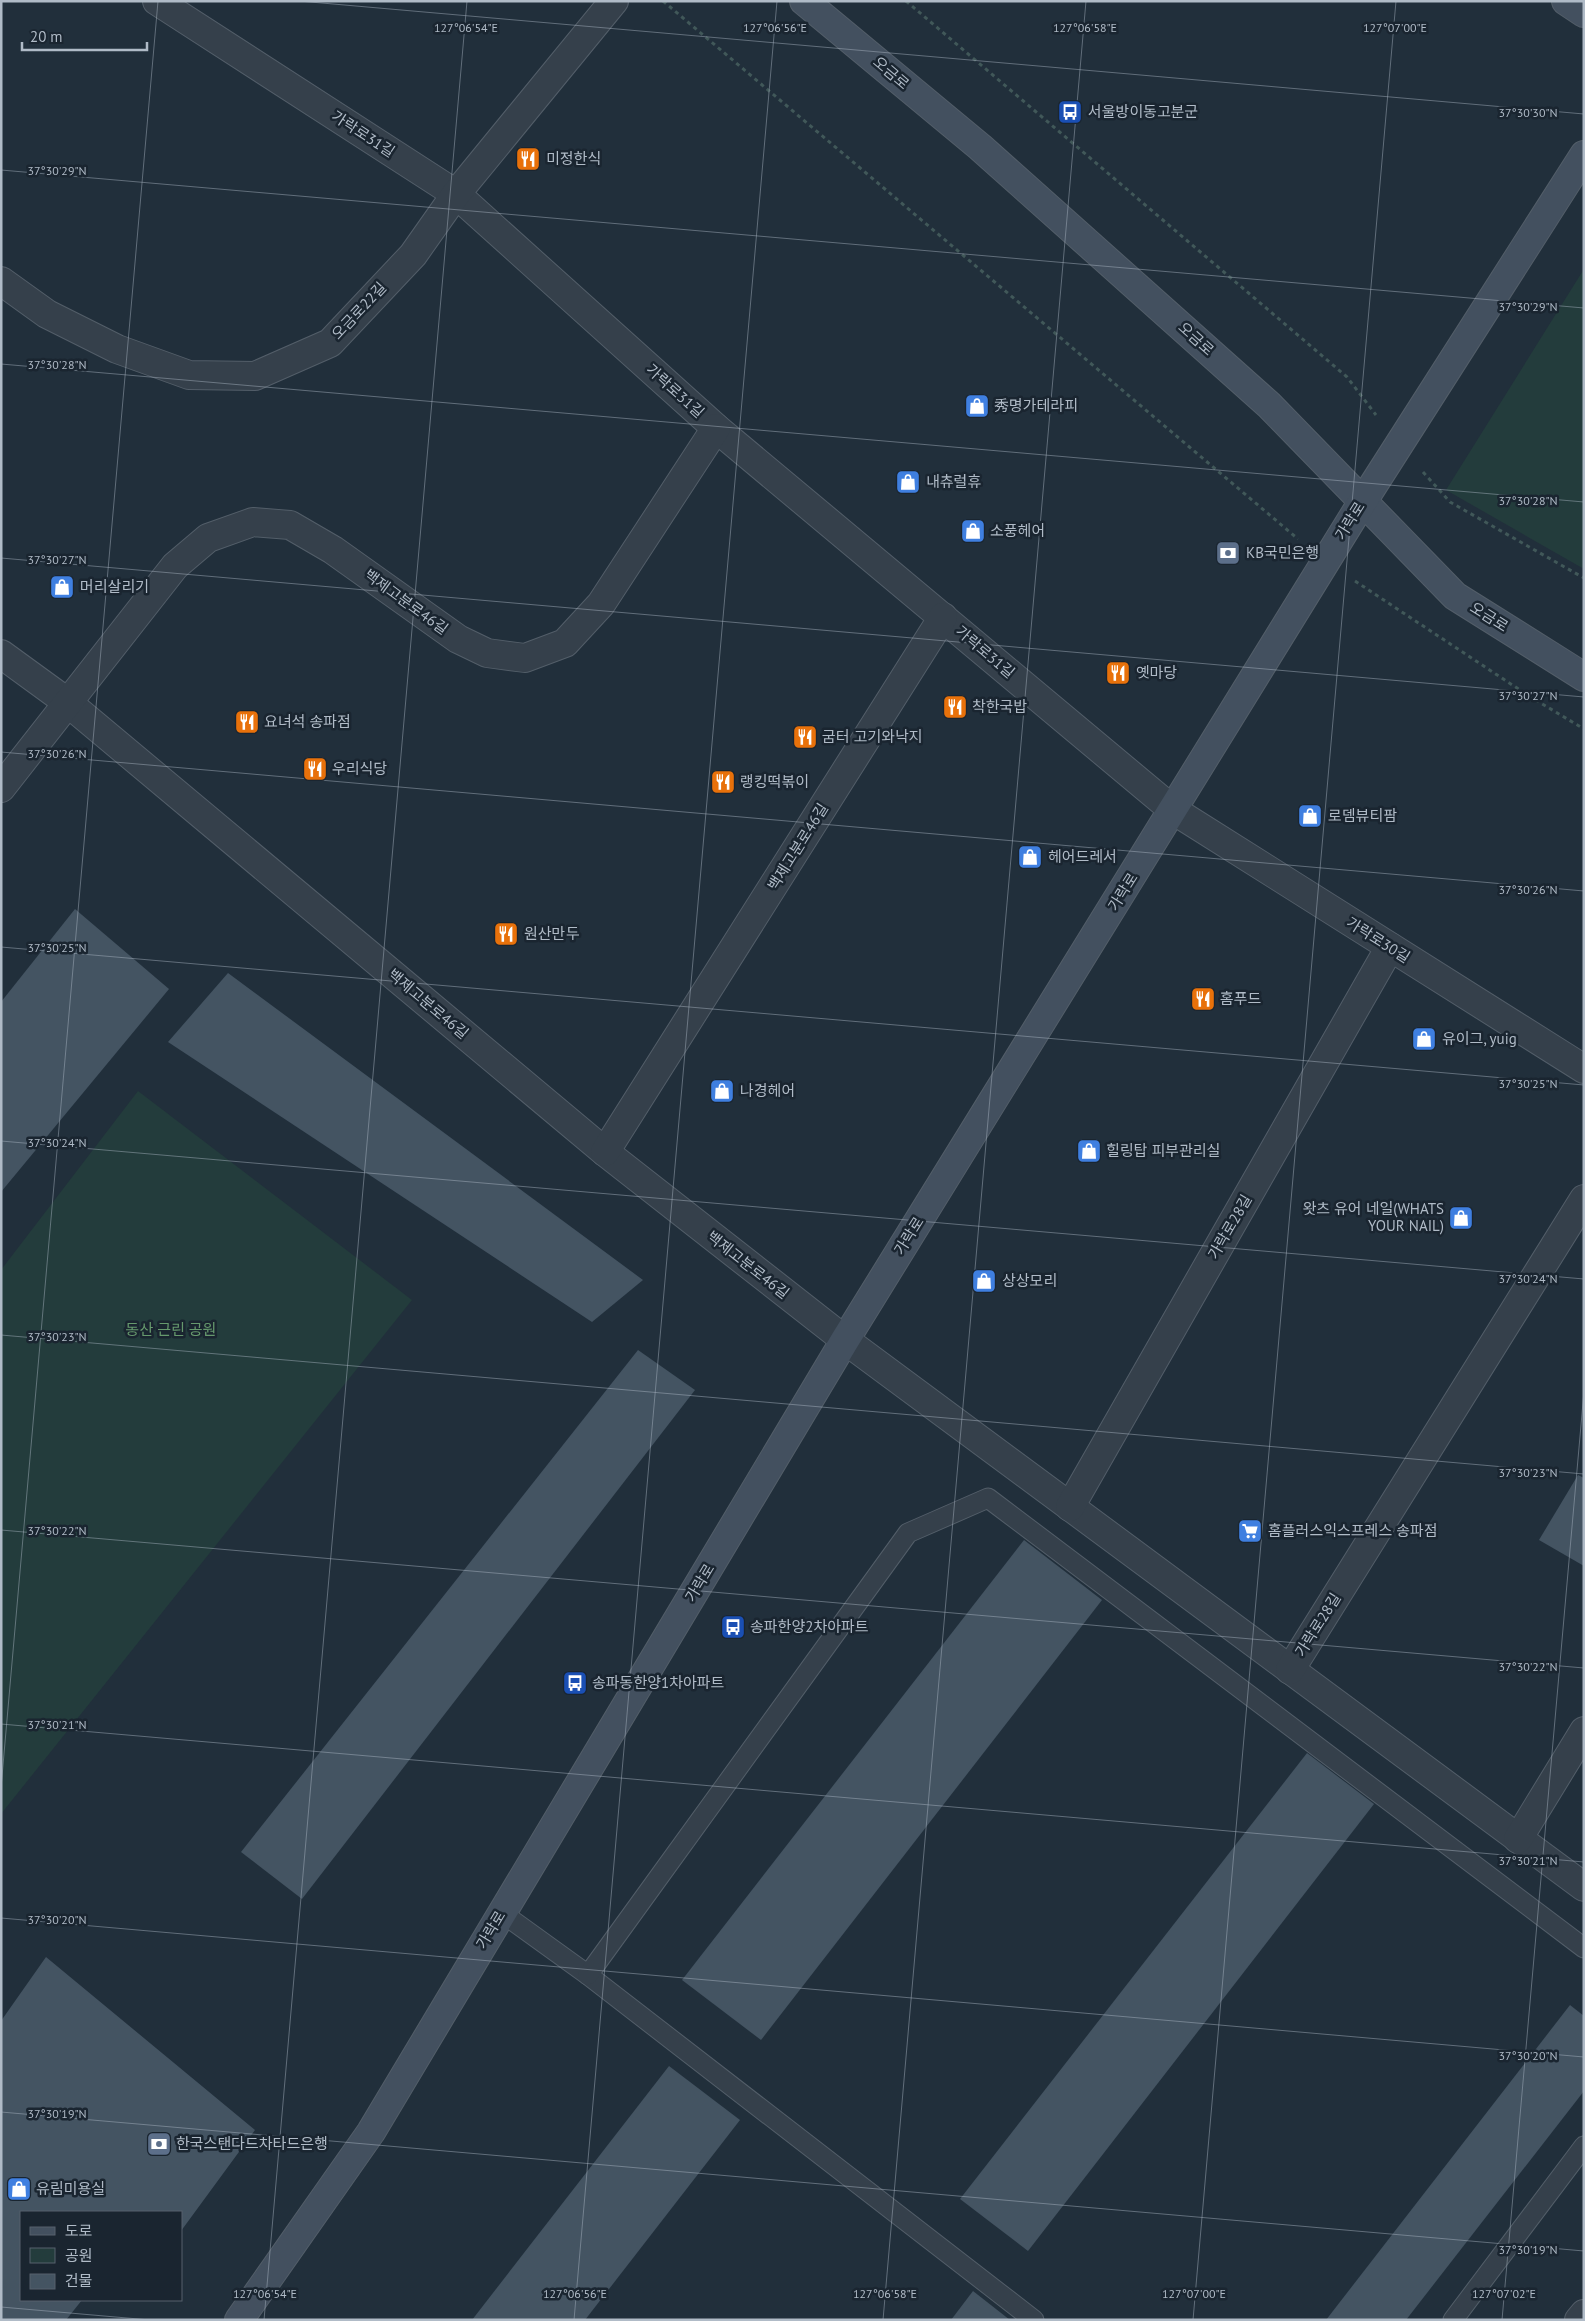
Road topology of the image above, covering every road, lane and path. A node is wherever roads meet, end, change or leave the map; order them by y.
1 (157, 1) edge
2 (614, 1) edge
3 (663, 1) edge
4 (804, 1) edge
5 (906, 1) edge
6 (1566, 1) edge
7 (1584, 13) edge
8 (1584, 155) edge
9 (456, 194) junction
10 (1, 281) edge
11 (716, 428) junction
12 (1398, 445) junction
13 (1363, 501) junction
14 (1325, 562) junction
15 (1584, 578) edge
16 (943, 617) junction
17 (1, 654) edge
18 (1584, 677) edge
19 (67, 702) junction
20 (1584, 730) edge
21 (1, 788) edge
22 (1173, 810) junction
23 (1390, 947) junction
24 (1584, 1069) edge
25 (605, 1152) junction
26 (1584, 1199) edge
27 (845, 1340) junction
28 (1070, 1507) junction
29 (1290, 1670) junction
30 (1584, 1731) edge
31 (1518, 1839) junction
32 (1584, 1887) edge
33 (502, 1913) junction
34 (1584, 1948) edge
35 (588, 1976) junction
36 (1584, 2146) edge
37 (1584, 2314) edge
38 (239, 2320) edge
39 (1034, 2320) edge
40 (1453, 2320) edge
41 (1580, 2320) edge

1 - 9 street, 가락로31길
2 - 9 street, 오금로22길
3 - 14 path
4 - 13 street, 오금로
5 - 12 path
6 - 7 street
8 - 12 street, 가락로
9 - 10 street, 오금로22길
9 - 11 street, 가락로31길
11 - 16 street, 가락로31길
11 - 19 street, 백제고분로46길
12 - 13 street, 가락로
12 - 15 path
13 - 14 street, 가락로
13 - 18 street, 오금로
14 - 20 path
14 - 22 street, 가락로
16 - 22 street, 가락로31길
16 - 25 street, 백제고분로46길
17 - 19 street, 백제고분로46길
19 - 21 street, 백제고분로46길
19 - 25 street, 백제고분로46길
22 - 23 street, 가락로30길
22 - 27 street, 가락로
23 - 24 street, 가락로30길
23 - 28 street, 가락로28길
25 - 27 street, 백제고분로46길
26 - 29 street, 가락로28길
27 - 28 street, 가락로28길
27 - 33 street, 가락로
28 - 29 street, 가락로28길
29 - 31 street, 가락로28길
30 - 31 street
31 - 32 street, 가락로28길
33 - 35 lane
33 - 38 street, 가락로
34 - 35 lane
35 - 39 lane
36 - 40 lane
37 - 41 street

